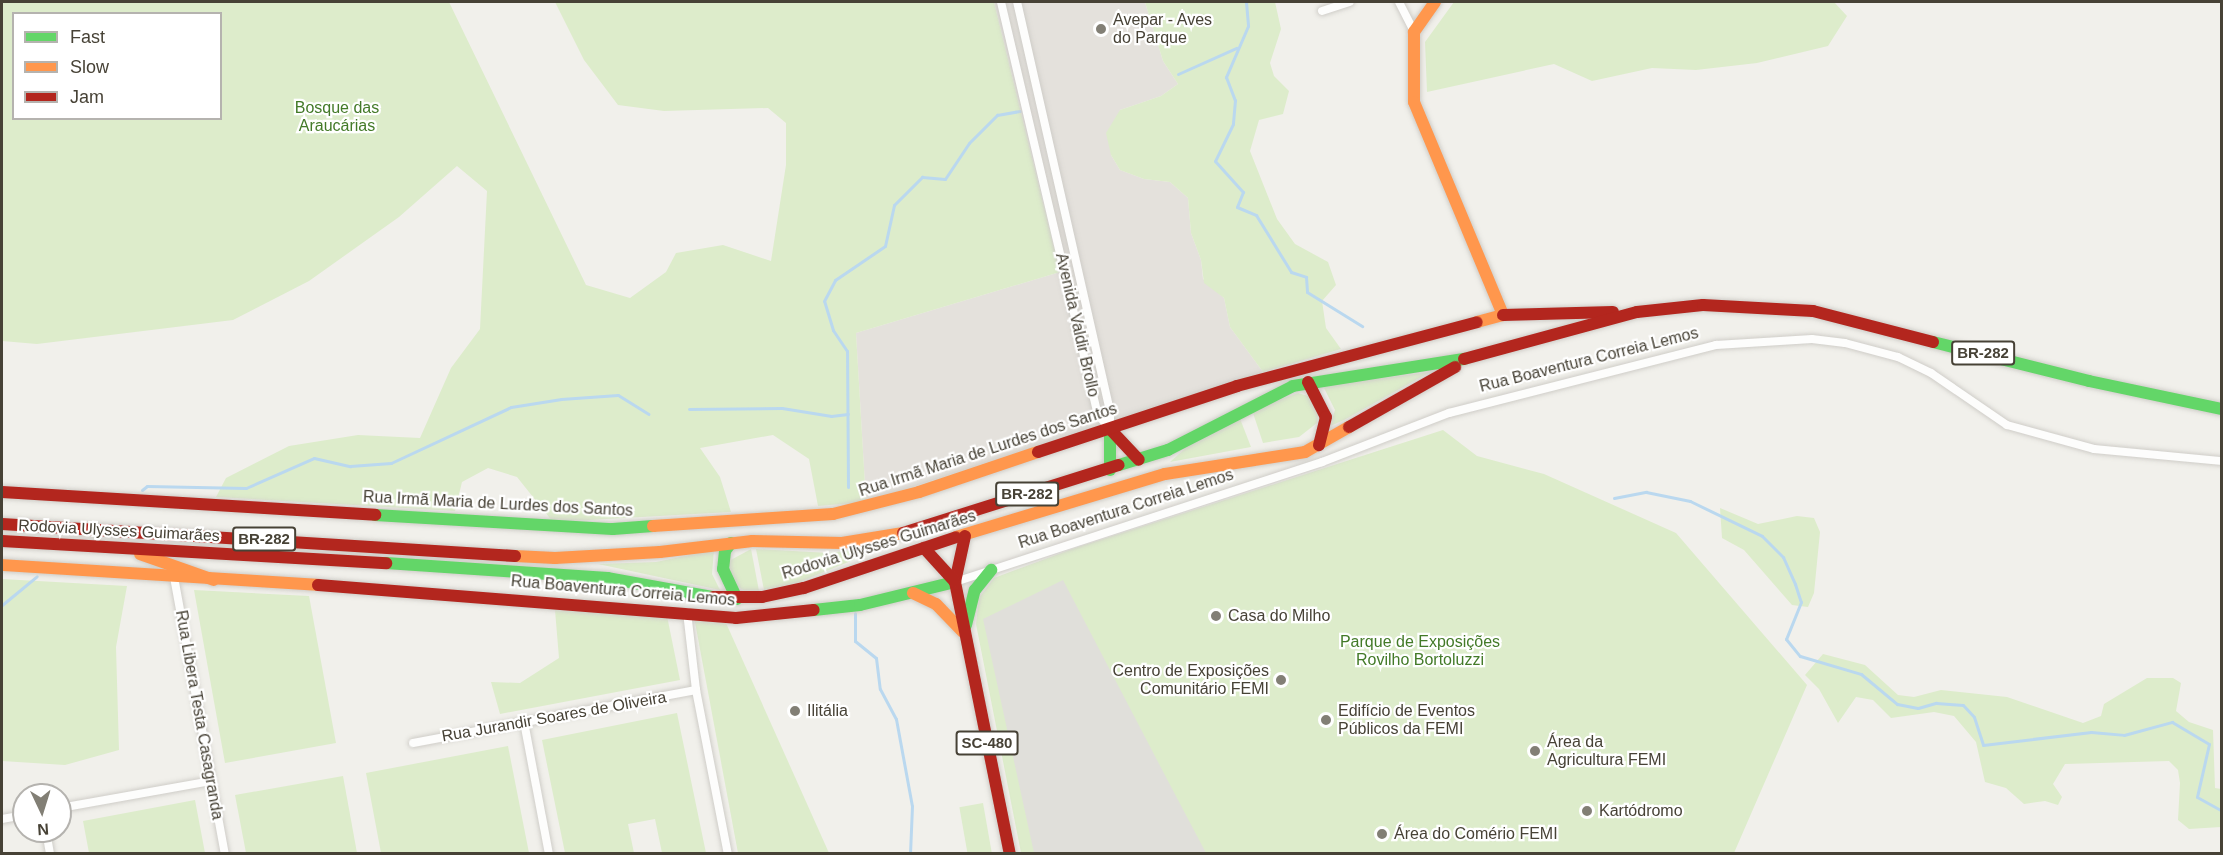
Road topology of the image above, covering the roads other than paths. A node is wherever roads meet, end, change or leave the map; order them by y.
1 (1001, 2) edge
2 (1017, 2) edge
3 (1350, 2) edge
4 (1399, 2) edge
5 (1435, 2) edge
6 (1322, 10) dead end
7 (1414, 32) junction
8 (1637, 312) junction
9 (1503, 315) junction
10 (1482, 355) junction
11 (1308, 382) junction
12 (2222, 409) edge
13 (1110, 429) junction
14 (1319, 445) junction
15 (1139, 460) junction
16 (2222, 461) edge
17 (1110, 470) junction
18 (2, 492) edge
19 (2, 524) edge
20 (964, 536) junction
21 (2, 541) edge
22 (731, 543) junction
23 (123, 548) junction
24 (924, 548) junction
25 (2, 565) edge
26 (991, 570) junction
27 (174, 577) junction
28 (214, 580) junction
29 (954, 582) junction
30 (913, 593) junction
31 (737, 599) junction
32 (687, 612) junction
33 (964, 633) junction
34 (696, 690) junction
35 (524, 722) junction
36 (413, 743) dead end
37 (211, 781) junction
38 (72, 806) edge
39 (225, 854) edge
40 (549, 854) edge
41 (728, 854) edge
42 (1010, 854) edge

1 - 13 street, Avenida Valdir Brollo
2 - 13 street, Avenida Valdir Brollo
3 - 6 street
4 - 7 street
5 - 7 main road
7 - 9 main road
8 - 9 main road, Rua Irmã Maria de Lurdes dos Santos
8 - 10 main road, Rodovia Ulysses Guimarães / BR-282
8 - 12 main road, Rodovia Ulysses Guimarães / BR-282
9 - 13 main road, Rua Irmã Maria de Lurdes dos Santos
10 - 11 main road, Rodovia Ulysses Guimarães / BR-282
10 - 14 main road, Rodovia Ulysses Guimarães / BR-282
11 - 14 main road
11 - 15 main road, Rodovia Ulysses Guimarães / BR-282
13 - 15 main road
13 - 17 main road
13 - 18 main road, Rua Irmã Maria de Lurdes dos Santos
14 - 20 main road, Rodovia Ulysses Guimarães / BR-282
15 - 17 main road, Rodovia Ulysses Guimarães / BR-282
16 - 26 street, Rua Boaventura Correia Lemos
17 - 22 main road, Rodovia Ulysses Guimarães / BR-282
19 - 22 main road, Rodovia Ulysses Guimarães / BR-282
20 - 24 main road, Rodovia Ulysses Guimarães / BR-282
20 - 29 main road, SC-480
21 - 23 main road, Rodovia Ulysses Guimarães / BR-282
22 - 31 main road
23 - 28 main road
23 - 31 main road, Rodovia Ulysses Guimarães / BR-282
24 - 29 main road
24 - 31 main road, Rodovia Ulysses Guimarães / BR-282
25 - 27 main road, Rua Boaventura Correia Lemos
26 - 29 street, Rua Boaventura Correia Lemos
26 - 33 main road
27 - 28 main road, Rua Boaventura Correia Lemos
27 - 37 street, Rua Libera Testa Casagranda
28 - 32 main road, Rua Boaventura Correia Lemos
29 - 30 main road, Rua Boaventura Correia Lemos
29 - 33 main road, SC-480
30 - 32 main road, Rua Boaventura Correia Lemos
30 - 33 main road
32 - 34 street
33 - 42 main road, SC-480
34 - 35 street, Rua Jurandir Soares de Oliveira
34 - 41 street
35 - 36 street, Rua Jurandir Soares de Oliveira
35 - 40 street
37 - 38 street
37 - 39 street, Rua Libera Testa Casagranda

